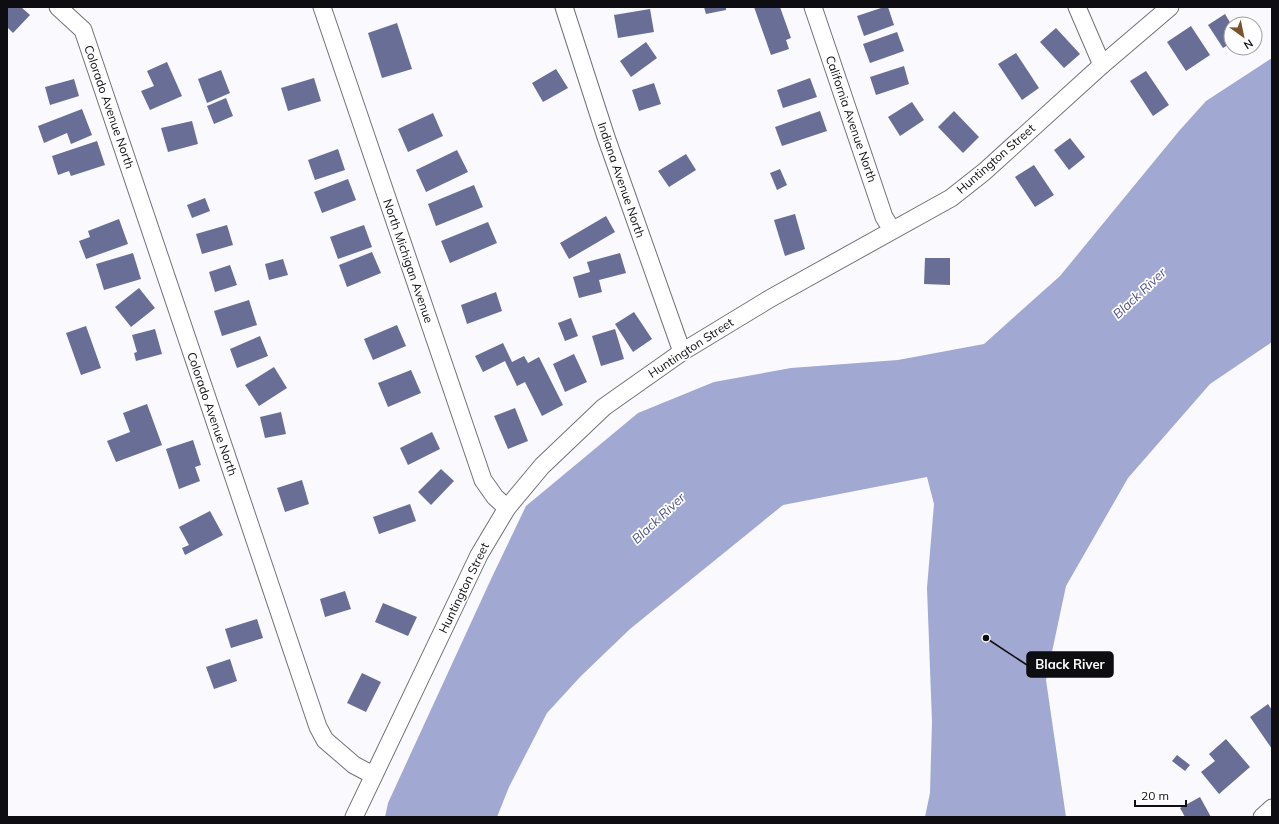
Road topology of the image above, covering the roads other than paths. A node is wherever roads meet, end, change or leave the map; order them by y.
1 (58, 7) edge
2 (76, 7) edge
3 (322, 7) edge
4 (564, 7) edge
5 (813, 7) edge
6 (1077, 7) edge
7 (1170, 7) edge
8 (83, 30) junction
9 (1102, 64) junction
10 (892, 230) junction
11 (682, 352) junction
12 (507, 508) junction
13 (374, 775) junction
14 (1272, 808) edge
15 (354, 817) edge
16 (1262, 817) edge

1 - 8 street, Colorado Avenue North
2 - 8 street, Colorado Avenue North
3 - 12 street, North Michigan Avenue
4 - 11 street, Indiana Avenue North
5 - 10 street, California Avenue North
6 - 9 street
7 - 9 street, Huntington Street
8 - 13 street, Colorado Avenue North
9 - 10 street, Huntington Street
10 - 11 street, Huntington Street
11 - 12 street, Huntington Street
12 - 13 street, Huntington Street
13 - 15 street, Huntington Street
14 - 16 street

